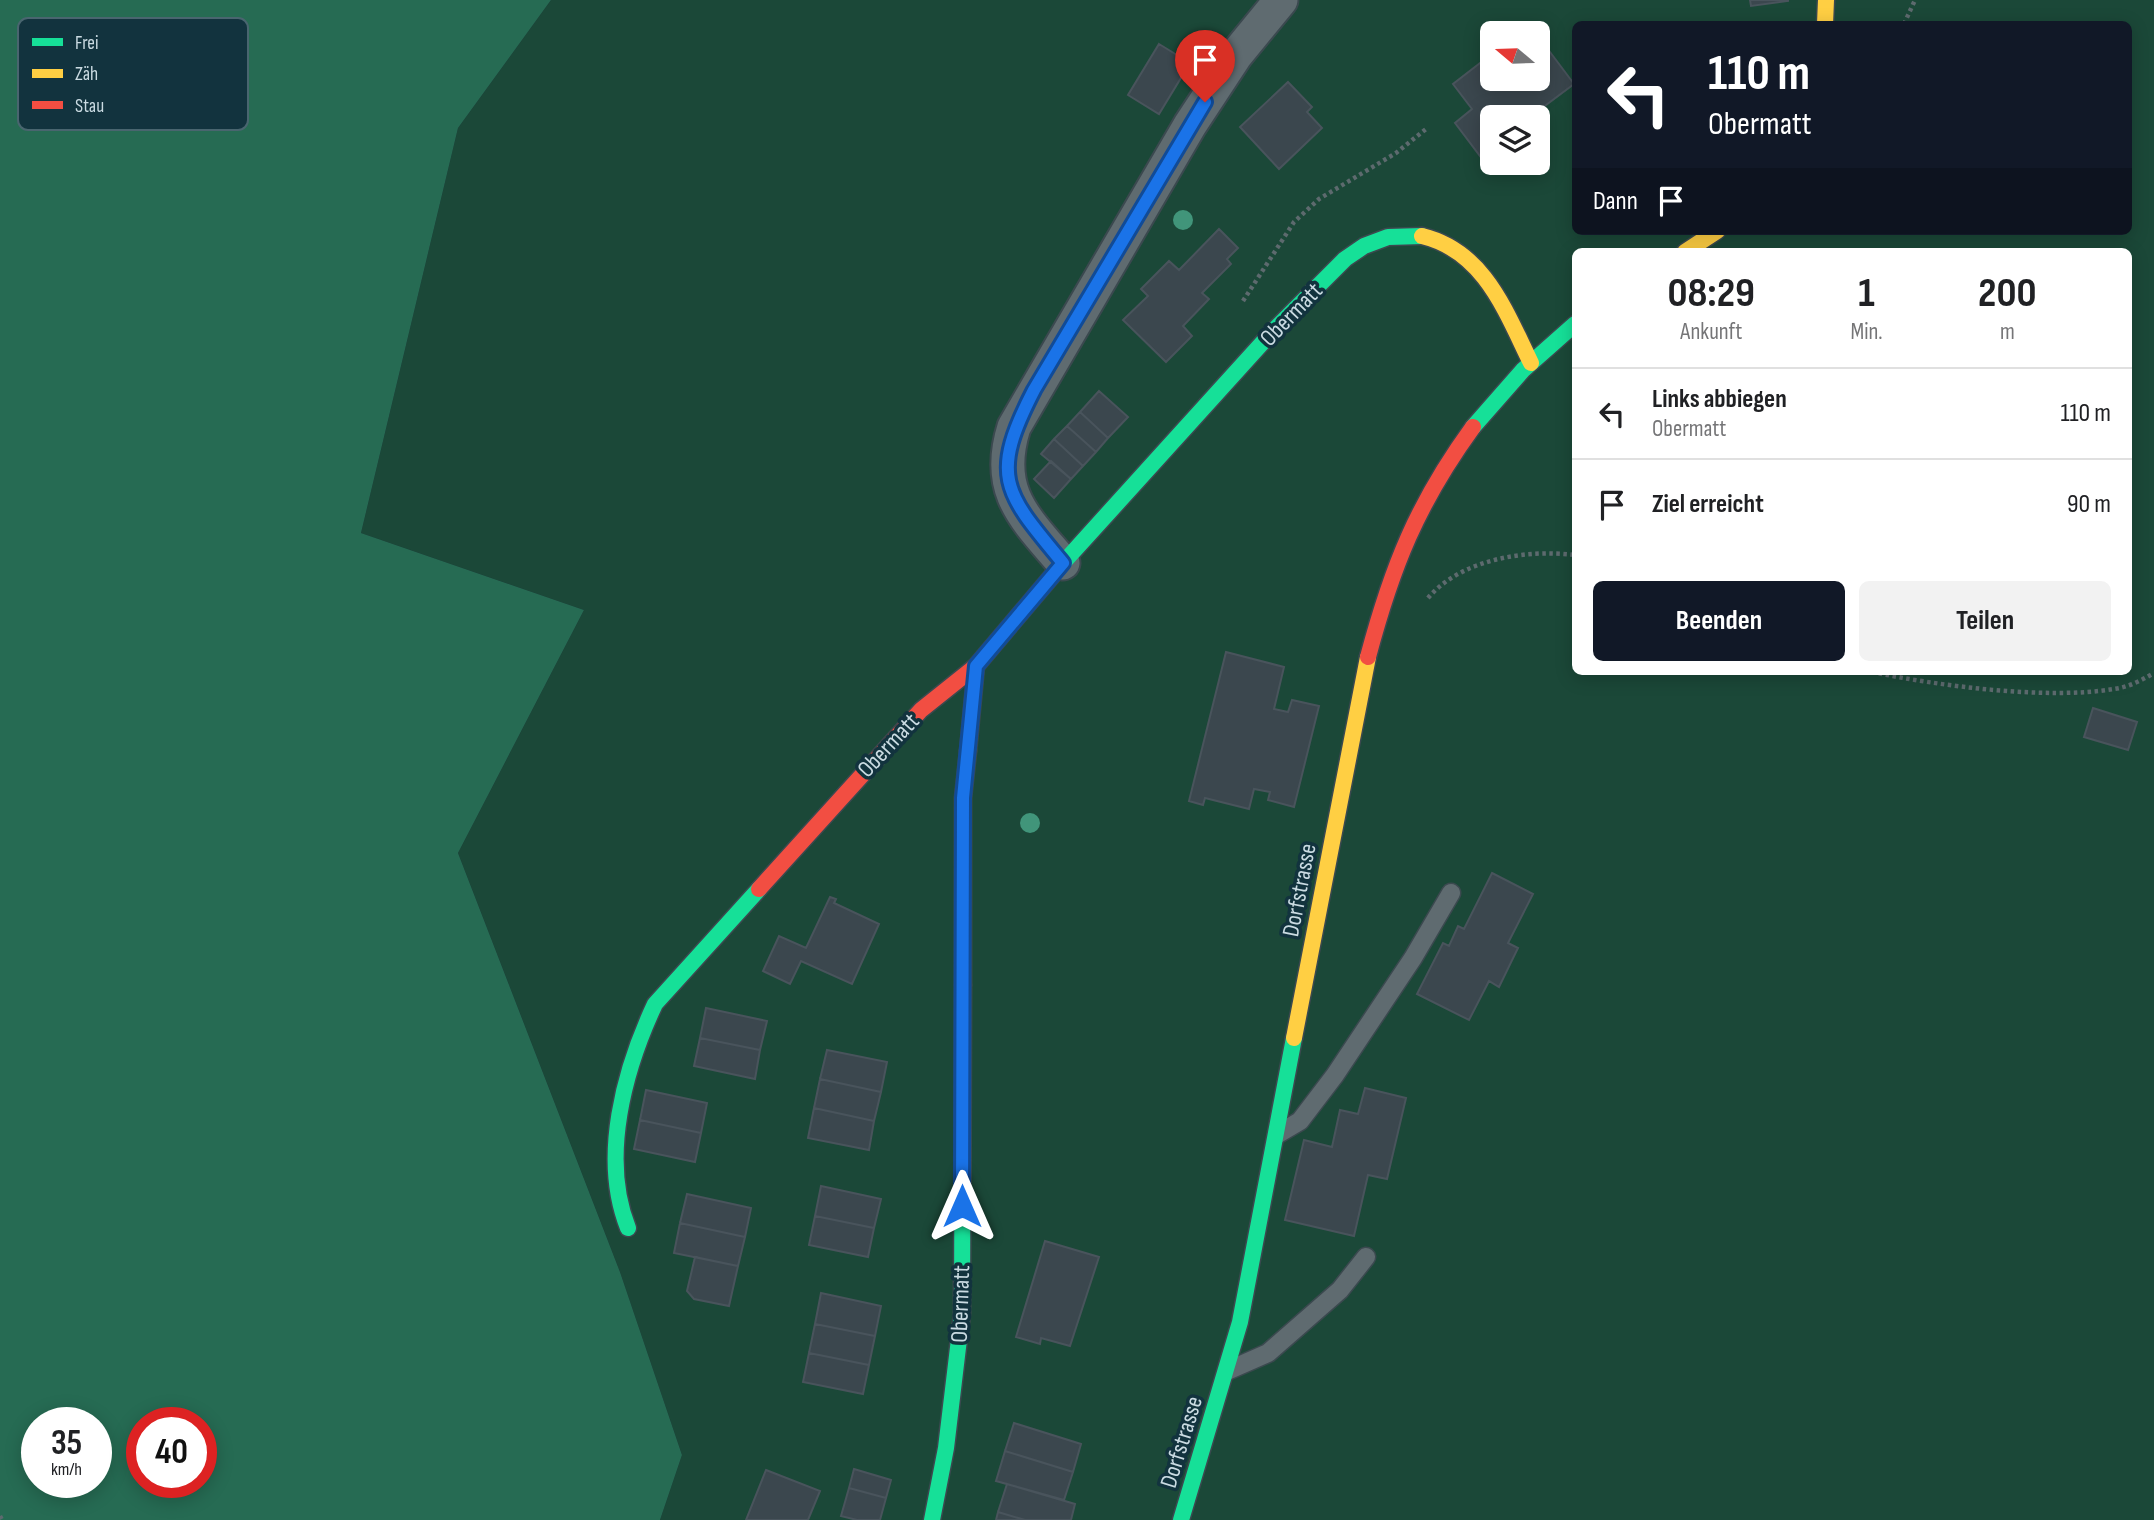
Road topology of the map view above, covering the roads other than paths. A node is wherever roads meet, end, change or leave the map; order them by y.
1 (1281, 0) edge
2 (1826, 0) edge
3 (1825, 21) edge
4 (1711, 235) edge
5 (1691, 248) edge
6 (1572, 327) edge
7 (1531, 363) junction
8 (1063, 563) junction
9 (976, 666) junction
10 (1451, 894) dead end
11 (1275, 1136) junction
12 (628, 1228) dead end
13 (1366, 1257) dead end
14 (1227, 1371) junction
15 (932, 1520) edge
16 (1181, 1520) edge

1 - 8 street
2 - 3 street
4 - 5 street
6 - 7 street, Dorfstrasse
7 - 8 street, Obermatt
7 - 11 street, Dorfstrasse
8 - 9 street, Obermatt
9 - 12 street, Obermatt
9 - 15 street, Obermatt
10 - 11 lane
11 - 14 street, Dorfstrasse
13 - 14 lane
14 - 16 street, Dorfstrasse

